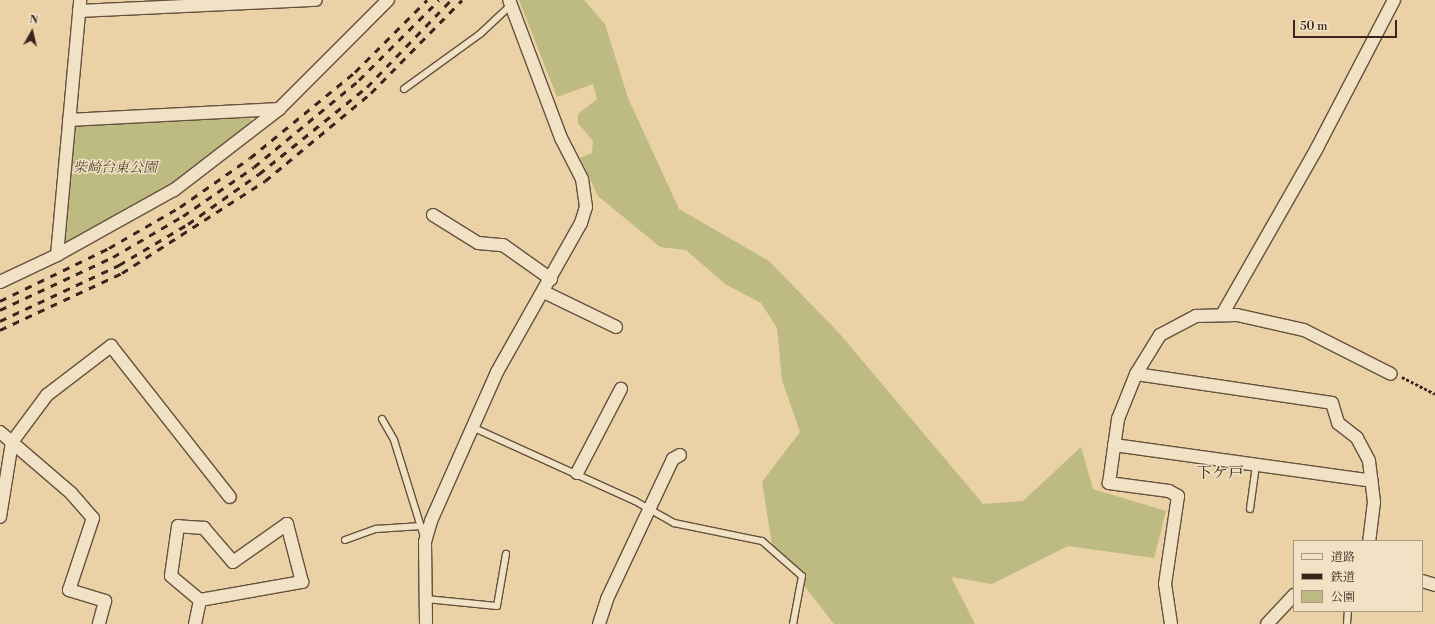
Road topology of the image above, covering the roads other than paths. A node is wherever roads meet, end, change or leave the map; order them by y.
1 (316, 0) edge
2 (388, 0) edge
3 (1394, 0) edge
4 (510, 2) edge
5 (180, 3) edge
6 (80, 5) edge
7 (404, 89) dead end
8 (279, 109) junction
9 (69, 120) junction
10 (433, 215) dead end
11 (58, 255) junction
12 (551, 279) junction
13 (0, 282) edge
14 (544, 292) junction
15 (1223, 313) junction
16 (616, 327) dead end
17 (1136, 374) junction
18 (1391, 374) road end
19 (621, 389) dead end
20 (382, 419) dead end
21 (472, 427) junction
22 (0, 432) edge
23 (12, 442) junction
24 (1114, 445) junction
25 (680, 455) dead end
26 (1256, 465) junction
27 (577, 473) junction
28 (1372, 481) junction
29 (230, 497) dead end
30 (1250, 510) dead end
31 (650, 512) junction
32 (0, 517) edge
33 (421, 526) junction
34 (345, 540) dead end
35 (1369, 540) edge
36 (425, 542) junction
37 (506, 554) dead end
38 (1423, 581) edge
39 (1435, 585) edge
40 (1293, 596) edge
41 (426, 598) junction
42 (200, 600) junction
43 (1348, 612) edge
44 (99, 624) edge
45 (195, 624) edge
46 (426, 624) edge
47 (599, 624) edge
48 (793, 624) edge
49 (1171, 624) edge
50 (1267, 624) edge
51 (1347, 624) edge

1 - 5 street
2 - 8 street
3 - 15 street
4 - 7 lane
4 - 12 street
5 - 6 street
6 - 9 street
8 - 9 street
8 - 11 street
9 - 11 street
10 - 12 street
11 - 13 street
12 - 14 street
14 - 16 street
14 - 21 street
15 - 17 street
15 - 18 street
17 - 24 street
17 - 28 street
19 - 27 street
20 - 33 lane
21 - 27 lane
21 - 36 street
22 - 23 street
23 - 29 street
23 - 32 street
23 - 44 street
24 - 26 street
24 - 49 street
25 - 31 street
26 - 28 street
26 - 30 lane
27 - 31 lane
28 - 35 street
31 - 47 street
31 - 48 lane
33 - 34 lane
33 - 36 lane
36 - 41 street
37 - 41 lane
38 - 39 street
40 - 50 street
41 - 46 street
42 - 42 street
42 - 45 street
43 - 51 lane

